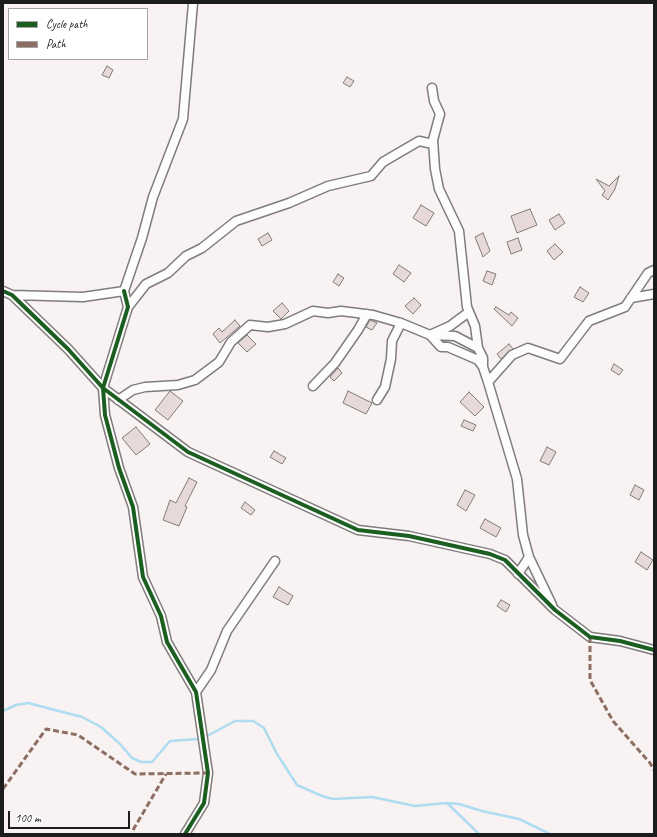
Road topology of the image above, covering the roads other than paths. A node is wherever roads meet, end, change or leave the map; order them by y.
1 (193, 3) edge
2 (432, 88) dead end
3 (433, 144) junction
4 (654, 270) edge
5 (3, 291) edge
6 (124, 291) junction
7 (654, 294) edge
8 (12, 295) junction
9 (631, 298) junction
10 (128, 307) junction
11 (469, 312) junction
12 (367, 314) junction
13 (401, 323) junction
14 (430, 335) junction
15 (478, 348) junction
16 (483, 367) junction
17 (488, 382) junction
18 (313, 386) dead end
19 (103, 388) junction
20 (118, 400) junction
21 (377, 400) dead end
22 (529, 557) junction
23 (275, 561) dead end
24 (518, 574) junction
25 (555, 610) junction
26 (654, 650) edge
27 (196, 692) junction
28 (185, 834) edge

1 - 6 street
2 - 3 street
3 - 10 street
3 - 11 street
4 - 9 street
5 - 8 street
6 - 8 street
6 - 10 street
7 - 9 street
8 - 19 street
9 - 17 street
10 - 19 street
11 - 14 street
11 - 15 street
12 - 13 street
12 - 18 street
12 - 20 street
13 - 14 street
13 - 21 street
14 - 15 street
14 - 16 street
15 - 16 street
16 - 17 street
17 - 22 street
19 - 20 street
19 - 27 street
20 - 24 street
22 - 24 street
22 - 25 street
23 - 27 street
24 - 25 street
25 - 26 street
27 - 28 street

